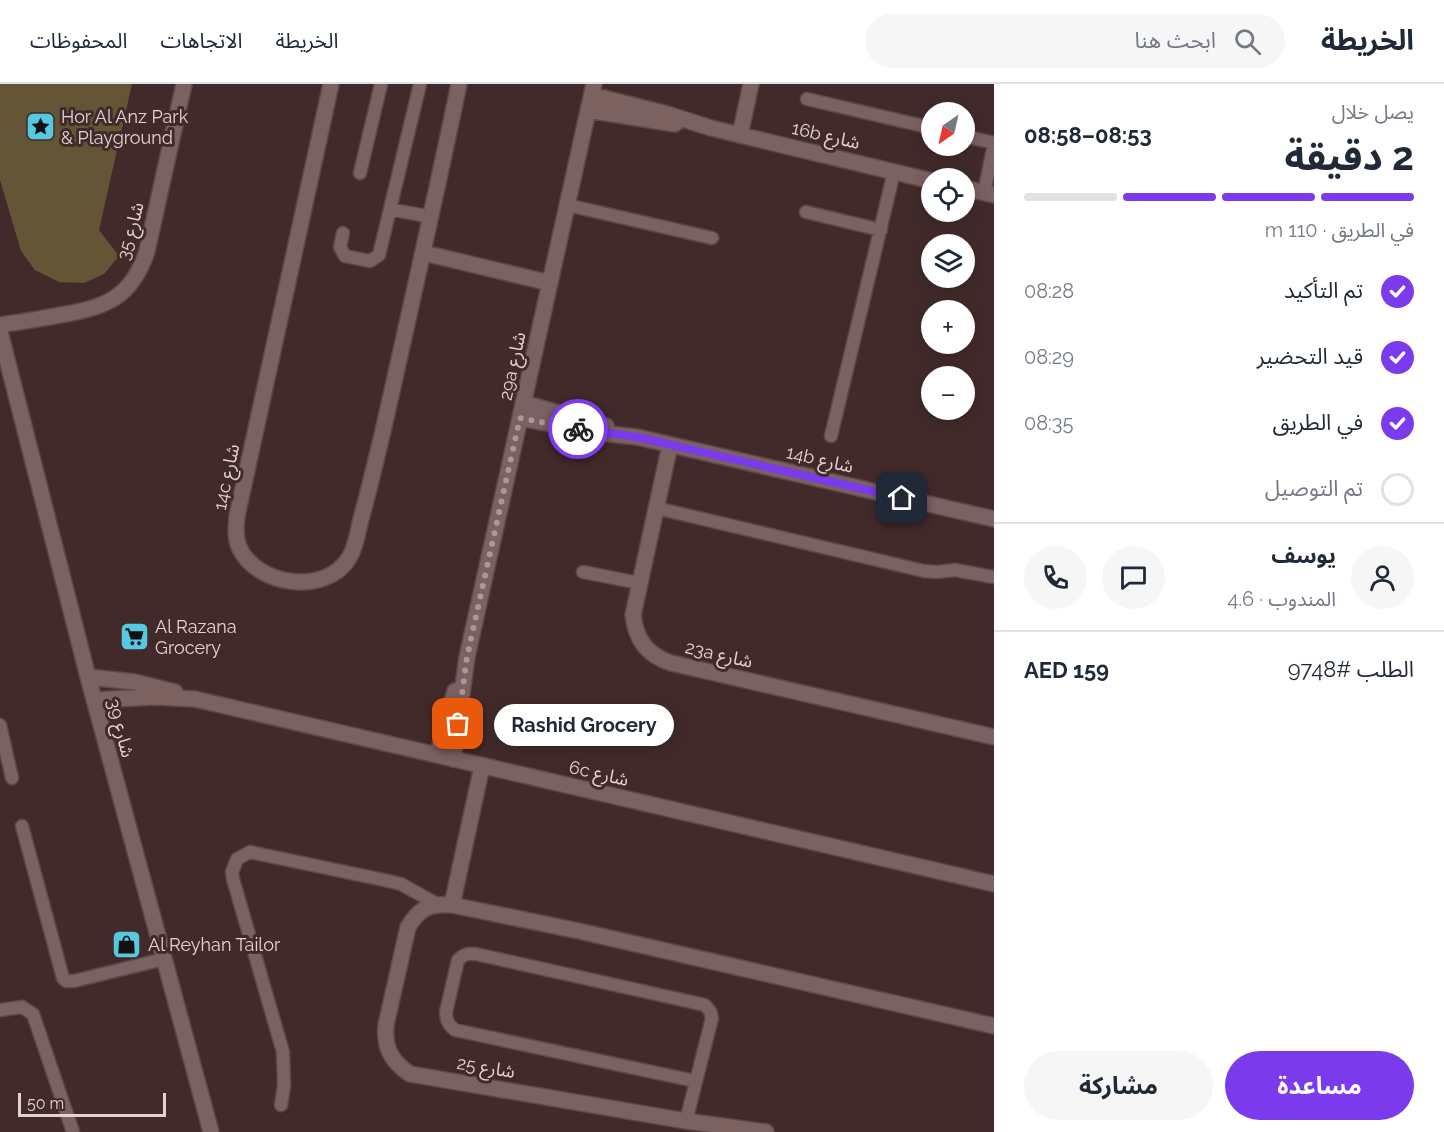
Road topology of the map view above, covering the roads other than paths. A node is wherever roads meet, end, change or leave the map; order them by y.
1 (184, 84) edge
2 (331, 84) edge
3 (381, 84) edge
4 (420, 84) edge
5 (459, 84) edge
6 (751, 84) edge
7 (593, 89) edge
8 (807, 99) dead end
9 (588, 110) junction
10 (921, 125) edge
11 (711, 128) junction
12 (740, 135) junction
13 (975, 139) edge
14 (994, 144) edge
15 (894, 172) junction
16 (360, 173) dead end
17 (921, 178) edge
18 (989, 194) edge
19 (567, 206) junction
20 (390, 209) junction
21 (806, 212) dead end
22 (431, 217) junction
23 (880, 231) junction
24 (343, 233) dead end
25 (712, 238) dead end
26 (424, 253) junction
27 (550, 283) junction
28 (0, 325) edge
29 (0, 332) edge
30 (6, 383) edge
31 (523, 403) junction
32 (520, 418) junction
33 (831, 436) dead end
34 (637, 437) junction
35 (670, 445) junction
36 (656, 508) junction
37 (994, 519) edge
38 (583, 572) dead end
39 (994, 577) edge
40 (639, 583) junction
41 (467, 657) junction
42 (88, 677) junction
43 (195, 699) junction
44 (94, 700) junction
45 (0, 725) edge
46 (994, 737) edge
47 (437, 756) junction
48 (453, 759) junction
49 (482, 766) junction
50 (12, 778) dead end
51 (22, 826) dead end
52 (994, 884) edge
53 (444, 904) junction
54 (164, 958) junction
55 (0, 1010) edge
56 (994, 1026) edge
57 (695, 1081) junction
58 (281, 1105) dead end
59 (685, 1127) edge
60 (73, 1132) edge
61 (211, 1132) edge
62 (766, 1132) edge

1 - 28 street, شارع 35
2 - 26 street, 14c شارع
3 - 16 lane
4 - 20 lane
5 - 22 street, 14c شارع
6 - 12 street
7 - 9 street, 29a شارع
7 - 11 street, 16b شارع
8 - 10 lane
9 - 11 street, 16b شارع
9 - 19 street, 29a شارع
11 - 12 street, 16b شارع
12 - 15 street, 16b شارع
13 - 14 lane
14 - 18 lane
15 - 17 street, 16b شارع
15 - 23 lane
19 - 25 lane
19 - 27 street, 29a شارع
20 - 22 lane
20 - 24 lane
21 - 23 lane
22 - 26 street, 14c شارع
23 - 33 lane
26 - 27 street
27 - 31 street, 29a شارع
29 - 30 street, شارع 39
30 - 42 street, شارع 39
31 - 32 street, 29a شارع
31 - 34 street, 14b شارع
32 - 34 street, 14b شارع
32 - 41 street, 29a شارع
34 - 35 street, 14b شارع
35 - 36 street, 23a شارع
35 - 37 street, 14b شارع
36 - 39 lane
36 - 40 street, 23a شارع
38 - 40 lane
40 - 46 street, 23a شارع
41 - 47 street, 29a شارع
41 - 48 street, 29a شارع
42 - 43 street, 6c شارع
42 - 44 street, شارع 39
43 - 44 street, 6c شارع
43 - 47 street, 6c شارع
44 - 54 street, شارع 39
45 - 50 lane
47 - 48 street, 6c شارع
48 - 49 street, 6c شارع
49 - 52 street, 6c شارع
49 - 53 street
51 - 54 lane
53 - 56 street
53 - 58 lane
53 - 59 street, شارع 25
54 - 61 street, شارع 39
55 - 60 lane
57 - 57 lane
57 - 59 lane
59 - 62 street, شارع 25

